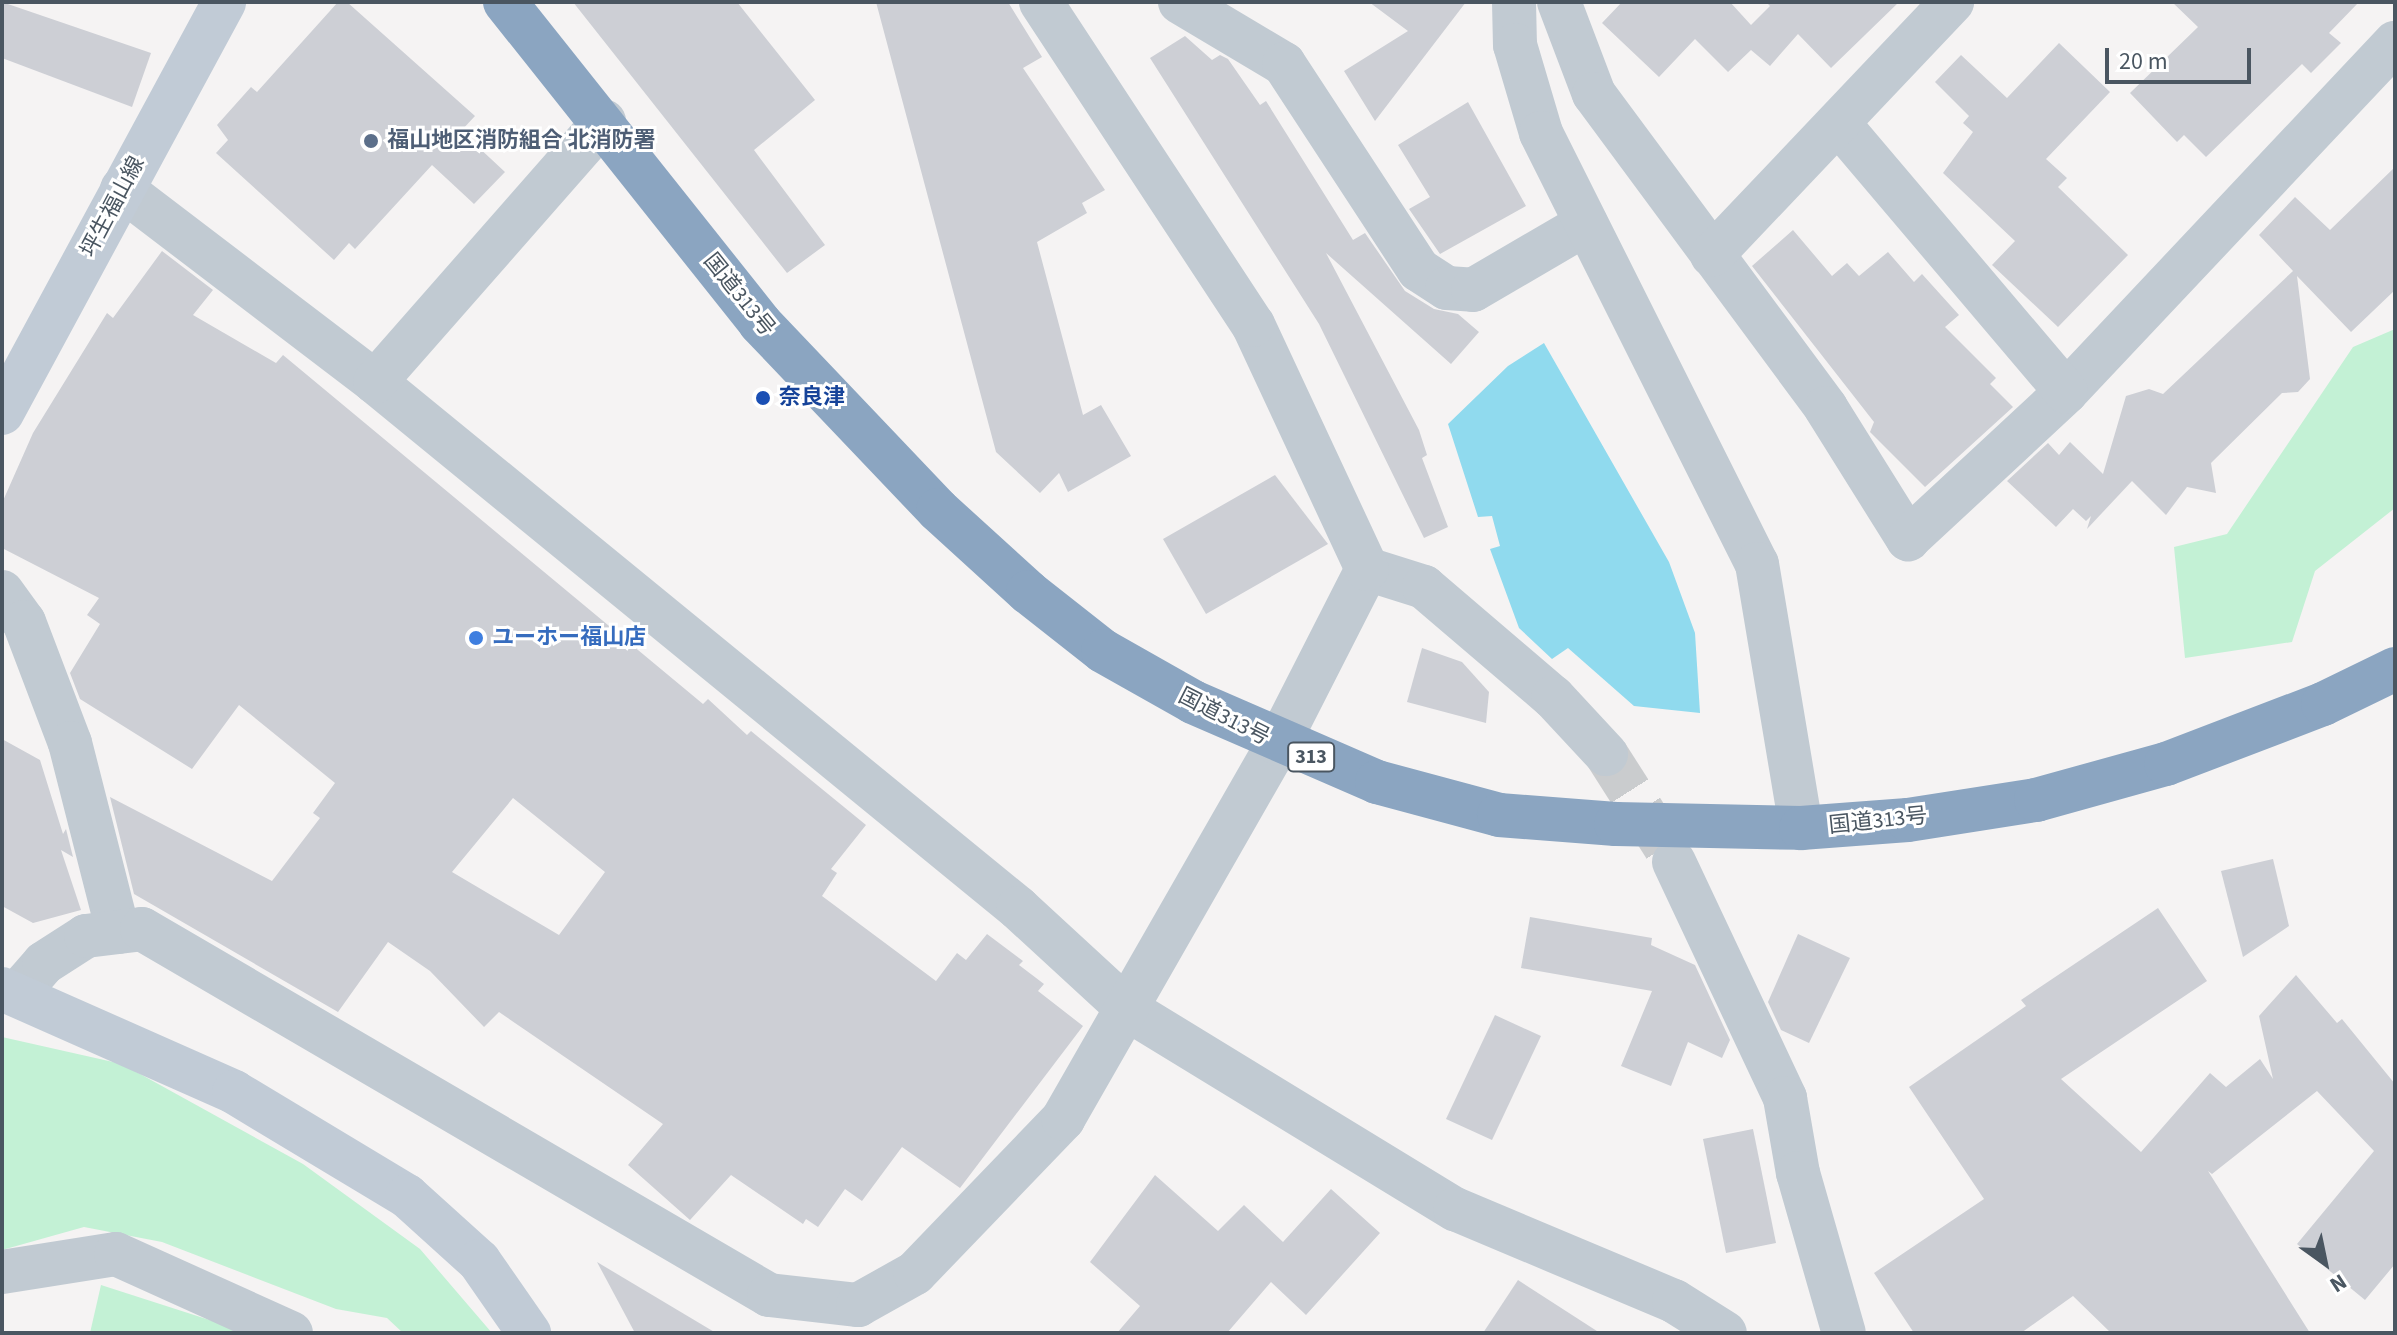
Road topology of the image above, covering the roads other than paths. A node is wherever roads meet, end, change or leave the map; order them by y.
1 (224, 2) edge
2 (505, 2) edge
3 (1041, 2) edge
4 (1180, 2) edge
5 (1514, 2) edge
6 (1559, 2) edge
7 (1952, 2) edge
8 (2395, 43) edge
9 (604, 121) junction
10 (1839, 124) junction
11 (122, 189) junction
12 (1586, 224) junction
13 (1712, 255) junction
14 (375, 382) junction
15 (2066, 392) junction
16 (2, 413) edge
17 (1367, 569) junction
18 (2, 592) edge
19 (2395, 669) edge
20 (1278, 744) junction
21 (1606, 754) tunnel mouth
22 (1801, 828) junction
23 (1674, 862) tunnel mouth
24 (118, 932) junction
25 (9, 992) edge
26 (1130, 1011) junction
27 (2, 1272) edge
28 (863, 1319) edge
29 (291, 1333) edge
30 (529, 1333) edge
31 (1725, 1333) edge
32 (1844, 1333) edge

1 - 11 street, 坪生福山線
2 - 9 highway, 国道313号 / 313
3 - 17 street
4 - 12 street
5 - 12 street
6 - 13 street
7 - 10 street
8 - 15 street
9 - 14 street
9 - 20 highway, 国道313号 / 313
10 - 13 street
10 - 15 street
11 - 14 street
11 - 16 street, 坪生福山線
12 - 22 street
13 - 15 street
14 - 26 street
17 - 20 street
17 - 21 street
18 - 24 street
19 - 22 highway, 国道313号 / 313
20 - 22 highway, 国道313号 / 313
20 - 26 street
23 - 32 street
24 - 25 street
24 - 28 street
25 - 30 street
26 - 28 street
26 - 31 street
27 - 29 street

